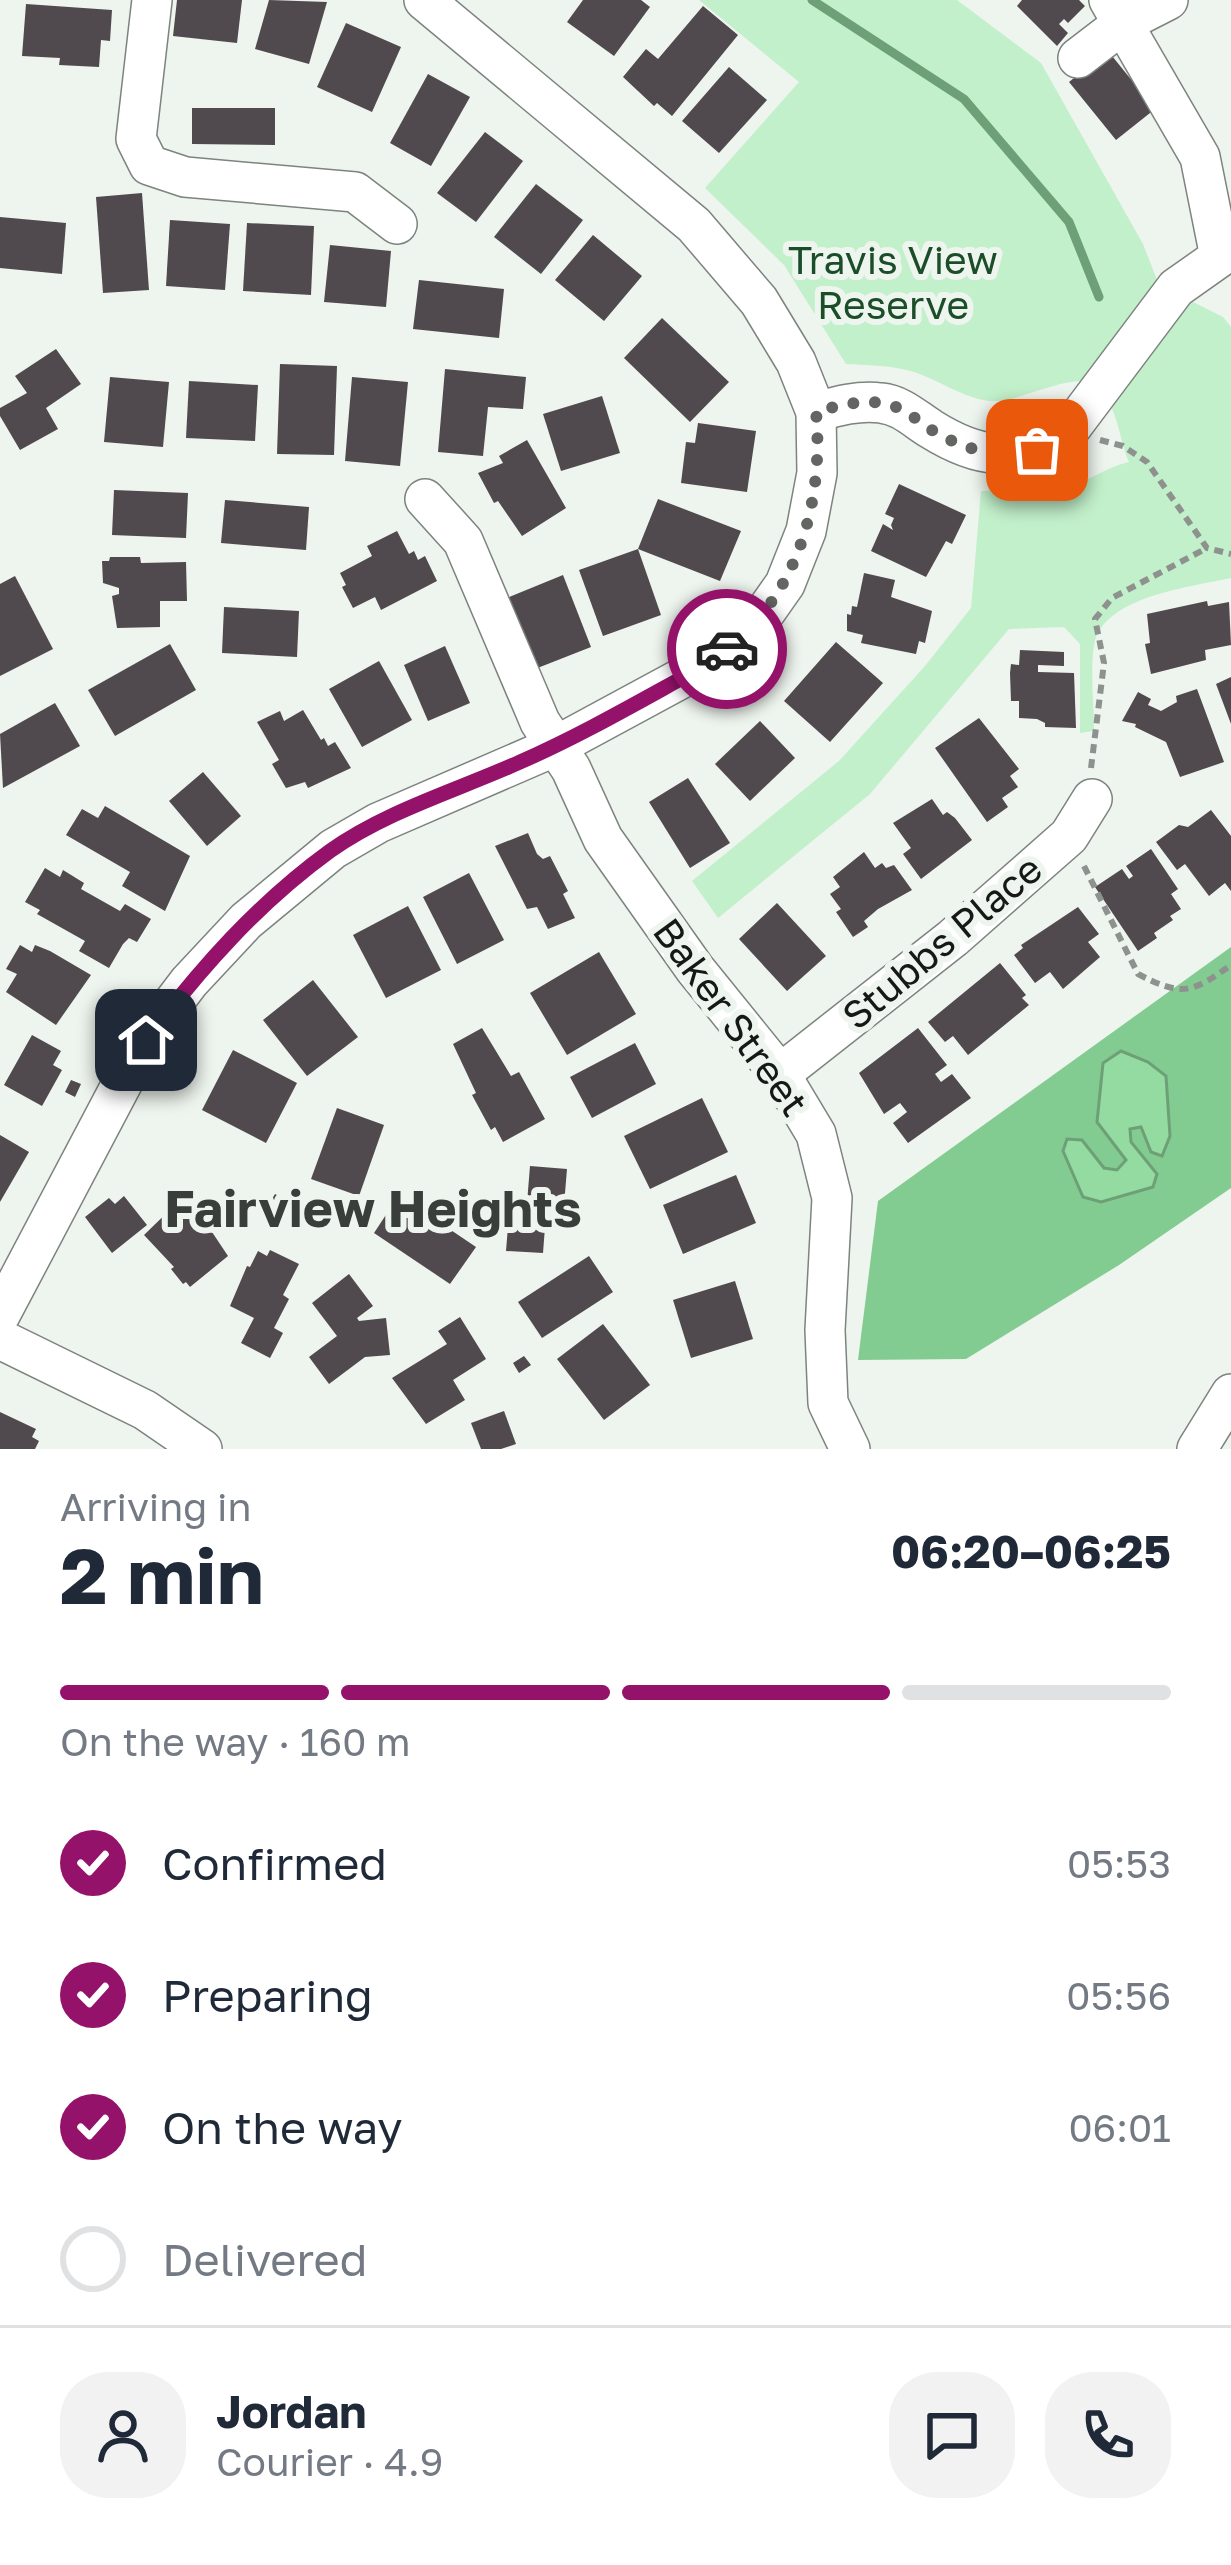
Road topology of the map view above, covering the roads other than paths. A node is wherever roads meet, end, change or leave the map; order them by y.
1 (152, 0) edge
2 (424, 0) edge
3 (1168, 0) edge
4 (1117, 11) edge
5 (1078, 58) dead end
6 (397, 224) dead end
7 (816, 412) junction
8 (425, 499) dead end
9 (558, 745) junction
10 (1093, 799) road end
11 (780, 1074) junction
12 (0, 1315) edge
13 (0, 1339) edge
14 (1231, 1394) edge
15 (202, 1449) edge
16 (850, 1449) edge
17 (1198, 1449) edge

1 - 6 street
2 - 7 street
3 - 4 street
4 - 5 street
4 - 7 street
7 - 9 street
8 - 9 street, Baker Street
9 - 11 street, Baker Street
9 - 12 street
10 - 11 street, Stubbs Place
11 - 16 street, Baker Street
13 - 15 street
14 - 17 street

